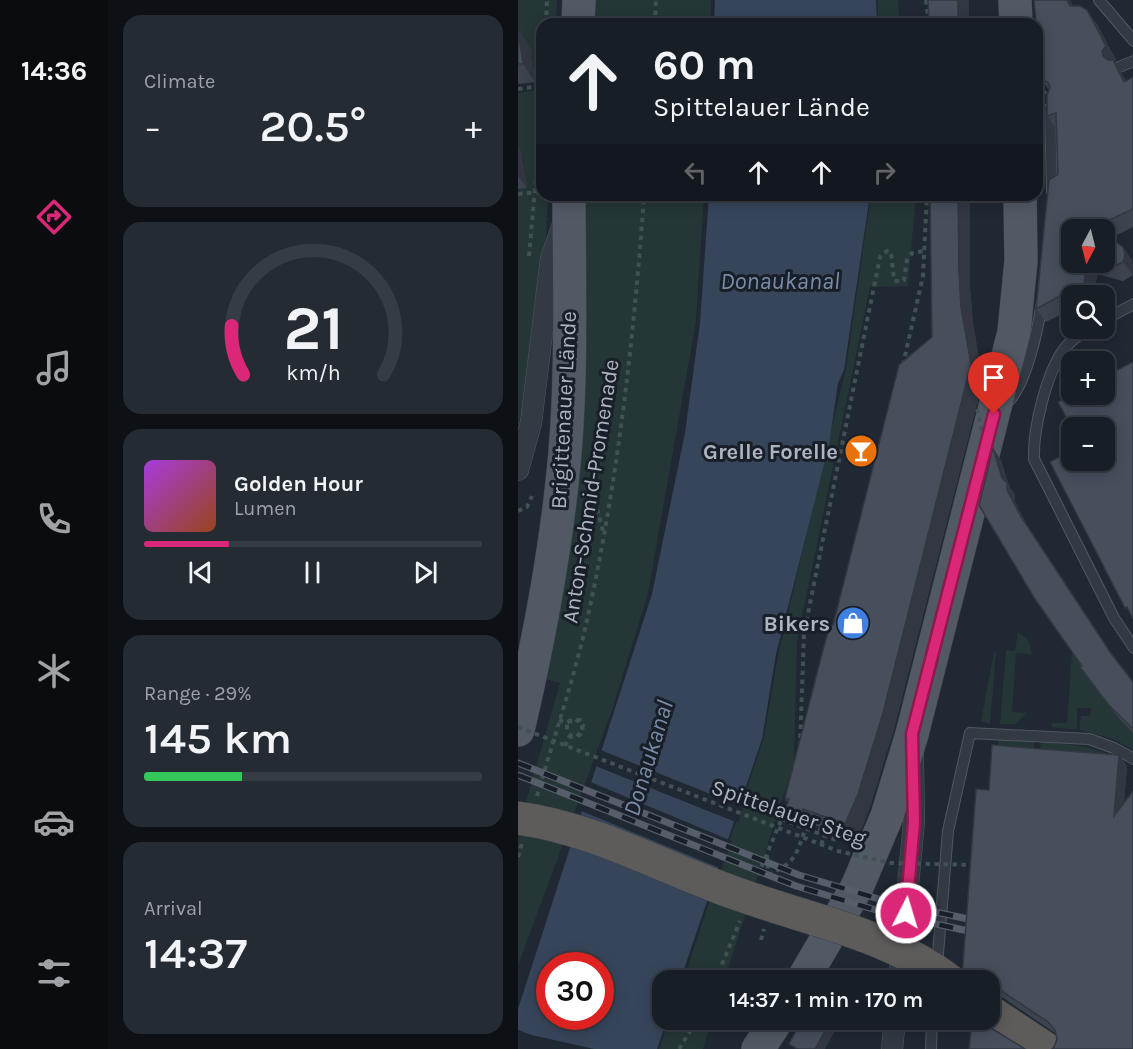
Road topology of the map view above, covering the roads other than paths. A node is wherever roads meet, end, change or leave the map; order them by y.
1 (579, 0) edge
2 (1015, 0) edge
3 (1099, 0) edge
4 (578, 18) edge
5 (1016, 18) edge
6 (1133, 41) edge
7 (1133, 61) edge
8 (1119, 67) edge
9 (1052, 101) edge
10 (559, 201) edge
11 (560, 201) edge
12 (1020, 201) edge
13 (1051, 204) edge
14 (1043, 292) edge
15 (1133, 304) edge
16 (1115, 314) edge
17 (1076, 339) edge
18 (984, 406) junction
19 (518, 470) edge
20 (1133, 648) edge
21 (534, 659) junction
22 (518, 688) edge
23 (518, 729) edge
24 (912, 734) junction
25 (1133, 759) edge
26 (526, 819) edge
27 (808, 970) edge
28 (900, 970) edge
29 (934, 970) edge
30 (936, 970) edge
31 (1000, 1018) edge
32 (770, 1030) edge
33 (894, 1030) edge
34 (932, 1030) edge
35 (758, 1049) edge
36 (892, 1049) edge
37 (931, 1049) edge
38 (1046, 1049) edge

1 - 4 main road
2 - 5 main road
3 - 6 lane
7 - 8 lane
9 - 13 lane
10 - 19 street
11 - 21 main road, Brigittenauer Lände
12 - 18 main road
14 - 18 lane
15 - 16 lane
17 - 20 lane
18 - 24 main road
21 - 22 main road
21 - 23 main road, Brigittenauer Lände
24 - 27 main road
24 - 28 street
25 - 30 lane
26 - 29 highway, bridge
31 - 38 highway
32 - 35 main road
33 - 36 street
34 - 37 lane

